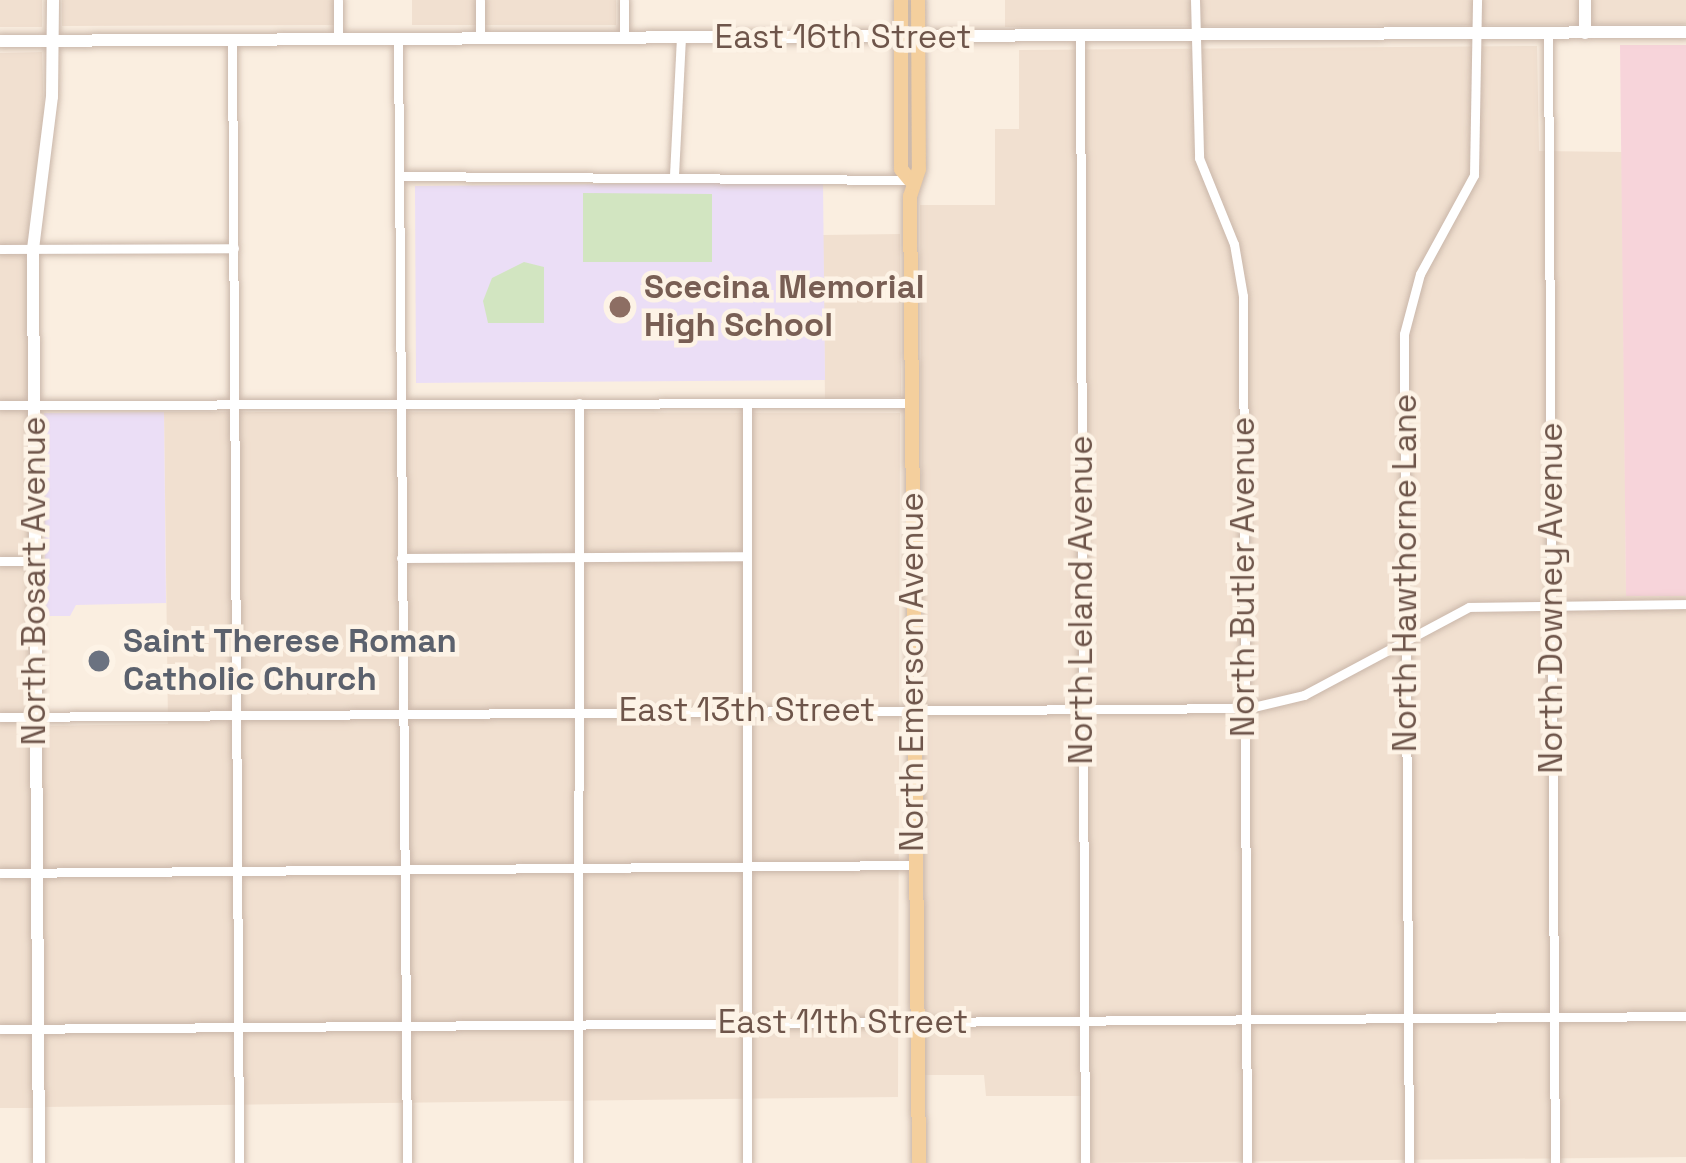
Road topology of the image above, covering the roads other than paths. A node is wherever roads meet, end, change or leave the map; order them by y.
1 (53, 0) edge
2 (338, 0) edge
3 (480, 0) edge
4 (623, 0) edge
5 (901, 0) edge
6 (918, 0) edge
7 (1195, 0) edge
8 (1478, 0) edge
9 (1585, 0) edge
10 (1686, 32) edge
11 (1549, 33) junction
12 (1585, 33) junction
13 (1478, 34) junction
14 (1196, 35) junction
15 (1080, 36) junction
16 (681, 38) junction
17 (901, 38) junction
18 (918, 38) junction
19 (398, 39) junction
20 (480, 39) junction
21 (624, 39) junction
22 (53, 40) junction
23 (232, 40) junction
24 (338, 40) junction
25 (0, 41) edge
26 (674, 175) junction
27 (400, 176) junction
28 (910, 180) junction
29 (233, 248) junction
30 (0, 249) edge
31 (33, 249) junction
32 (235, 402) junction
33 (579, 403) junction
34 (747, 403) junction
35 (400, 404) junction
36 (911, 404) junction
37 (0, 405) edge
38 (34, 405) junction
39 (576, 556) junction
40 (744, 556) junction
41 (401, 558) junction
42 (0, 561) edge
43 (35, 561) junction
44 (1552, 604) junction
45 (1686, 604) edge
46 (1406, 637) junction
47 (1244, 708) junction
48 (1083, 709) junction
49 (913, 710) junction
50 (744, 711) junction
51 (576, 712) junction
52 (404, 714) junction
53 (236, 715) junction
54 (0, 717) edge
55 (36, 717) junction
56 (914, 866) junction
57 (745, 868) junction
58 (577, 869) junction
59 (406, 871) junction
60 (237, 872) junction
61 (37, 873) junction
62 (0, 874) edge
63 (1686, 1016) edge
64 (1554, 1017) junction
65 (1408, 1018) junction
66 (1246, 1020) junction
67 (1084, 1021) junction
68 (915, 1022) junction
69 (746, 1024) junction
70 (406, 1026) junction
71 (578, 1026) junction
72 (238, 1028) junction
73 (0, 1029) edge
74 (38, 1029) junction
75 (39, 1163) edge
76 (239, 1163) edge
77 (407, 1163) edge
78 (578, 1163) edge
79 (747, 1163) edge
80 (919, 1163) edge
81 (1085, 1163) edge
82 (1247, 1163) edge
83 (1409, 1163) edge
84 (1555, 1163) edge

1 - 22 main road, North Bosart Avenue
2 - 24 street
3 - 20 street
4 - 21 street
5 - 17 main road, North Emerson Avenue
6 - 18 main road, North Emerson Avenue
7 - 14 street, North Butler Avenue
8 - 13 street, North Hawthorne Lane
9 - 12 main road
10 - 12 main road, East 16th Street
11 - 12 main road, East 16th Street
11 - 13 main road, East 16th Street
11 - 44 street, North Downey Avenue
13 - 14 main road, East 16th Street
13 - 46 street, North Hawthorne Lane
14 - 15 main road, East 16th Street
14 - 47 street, North Butler Avenue
15 - 18 main road, East 16th Street
15 - 48 street, North Leland Avenue
16 - 17 main road, East 16th Street
16 - 21 main road, East 16th Street
16 - 26 street
17 - 18 main road, East 16th Street
17 - 28 main road, North Emerson Avenue
18 - 28 main road, North Emerson Avenue
19 - 20 main road, East 16th Street
19 - 24 main road, East 16th Street
19 - 27 street
20 - 21 main road, East 16th Street
22 - 23 main road, East 16th Street
22 - 25 main road, East 16th Street
22 - 31 main road, North Bosart Avenue
23 - 24 main road, East 16th Street
23 - 29 street
26 - 27 street
26 - 28 street
27 - 35 street
28 - 36 main road, North Emerson Avenue
29 - 31 street
29 - 32 street
30 - 31 street
31 - 38 main road, North Bosart Avenue
32 - 35 street
32 - 38 street
32 - 53 street
33 - 34 street
33 - 35 street
33 - 39 street
34 - 36 street
34 - 40 street
35 - 41 street
36 - 49 main road, North Emerson Avenue
37 - 38 street
38 - 43 main road, North Bosart Avenue
39 - 40 street
39 - 41 street
39 - 51 street
40 - 50 street
41 - 52 street
42 - 43 street
43 - 55 main road, North Bosart Avenue
44 - 45 street, East 13th Street
44 - 46 street, East 13th Street
44 - 64 street, North Downey Avenue
46 - 47 street, East 13th Street
46 - 65 street, North Hawthorne Lane
47 - 48 street, East 13th Street
47 - 66 street, North Butler Avenue
48 - 49 street, East 13th Street
48 - 67 street, North Leland Avenue
49 - 50 street, East 13th Street
49 - 56 main road, North Emerson Avenue
50 - 51 street, East 13th Street
50 - 57 street
51 - 52 street, East 13th Street
51 - 58 street
52 - 53 street, East 13th Street
52 - 59 street
53 - 55 street, East 13th Street
53 - 60 street
54 - 55 street, East 13th Street
55 - 61 main road, North Bosart Avenue
56 - 57 street
56 - 68 main road, North Emerson Avenue
57 - 58 street
57 - 69 street
58 - 59 street
58 - 71 street
59 - 60 street
59 - 70 street
60 - 61 street
60 - 72 street
61 - 62 street
61 - 74 main road, North Bosart Avenue
63 - 64 street, East 11th Street
64 - 65 street, East 11th Street
64 - 84 street, North Downey Avenue
65 - 66 street, East 11th Street
65 - 83 street, North Hawthorne Lane
66 - 67 street, East 11th Street
66 - 82 street, North Butler Avenue
67 - 68 street, East 11th Street
67 - 81 street, North Leland Avenue
68 - 69 street, East 11th Street
68 - 80 main road, North Emerson Avenue
69 - 71 street, East 11th Street
69 - 79 street
70 - 71 street, East 11th Street
70 - 72 street, East 11th Street
70 - 77 street
71 - 78 street
72 - 74 street, East 11th Street
72 - 76 street
73 - 74 street, East 11th Street
74 - 75 main road, North Bosart Avenue

